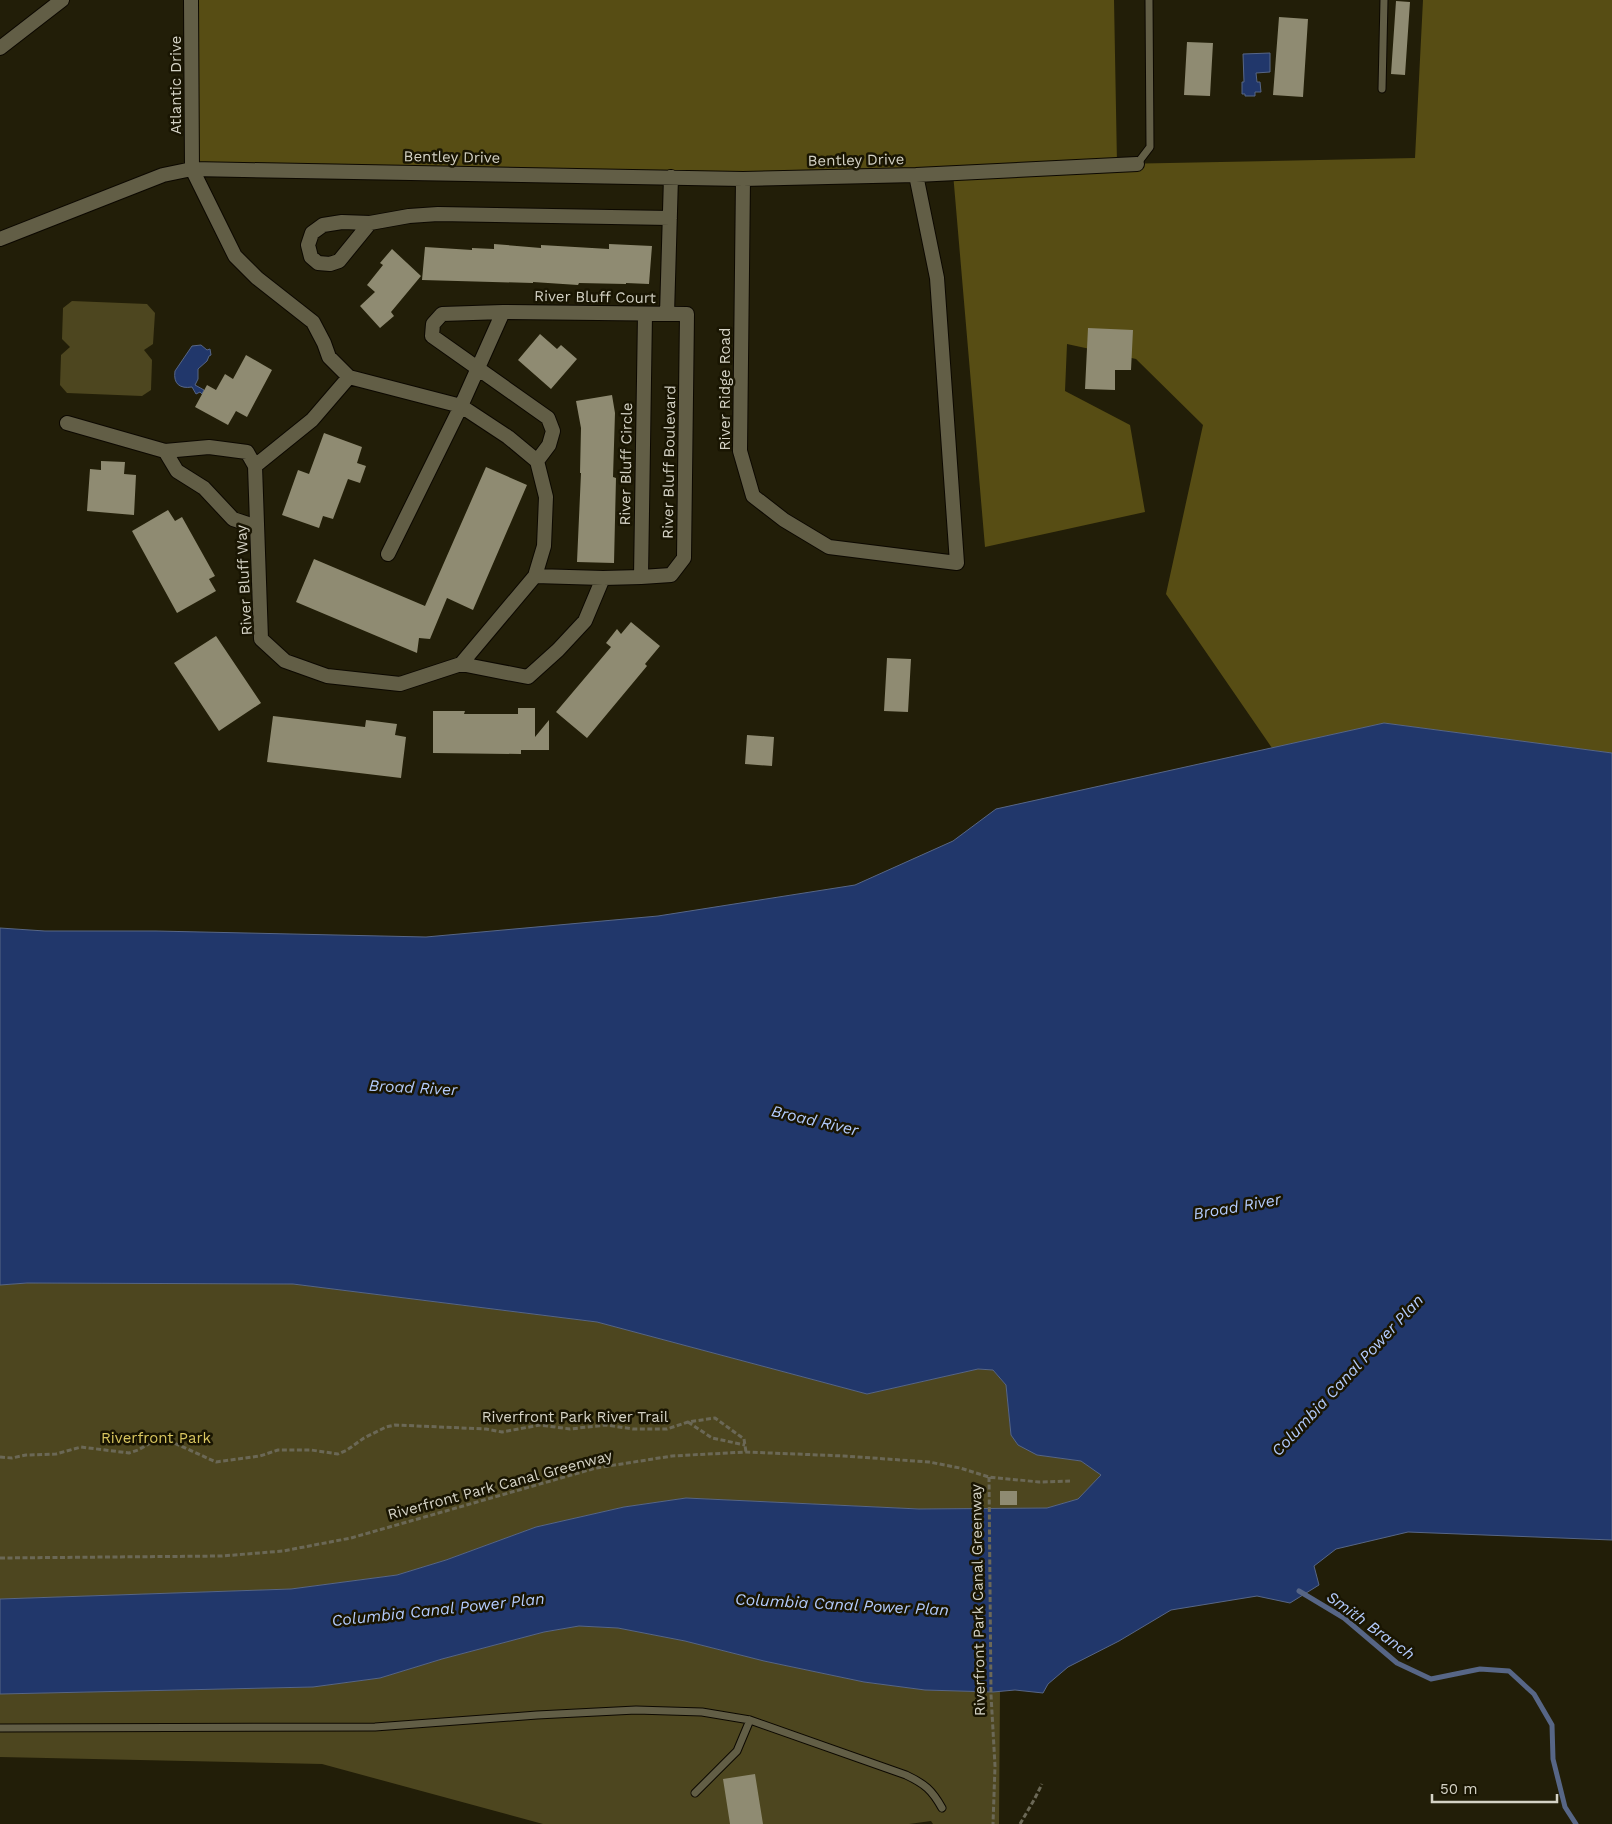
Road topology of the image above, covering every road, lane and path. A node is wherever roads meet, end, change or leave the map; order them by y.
1 (62, 0) edge
2 (191, 0) edge
3 (1149, 0) edge
4 (1384, 0) edge
5 (0, 48) edge
6 (1382, 89) dead end
7 (1137, 164) joint
8 (192, 169) junction
9 (916, 175) junction
10 (672, 178) junction
11 (744, 179) junction
12 (670, 218) junction
13 (370, 223) dead end
14 (0, 238) edge
15 (503, 312) junction
16 (645, 314) junction
17 (667, 314) junction
18 (687, 314) joint
19 (478, 367) junction
20 (349, 377) junction
21 (460, 406) junction
22 (67, 423) dead end
23 (165, 451) junction
24 (537, 461) junction
25 (255, 466) junction
26 (257, 527) junction
27 (388, 554) dead end
28 (957, 563) joint
29 (536, 576) junction
30 (641, 577) junction
31 (603, 578) junction
32 (461, 664) junction
33 (688, 1422) junction
34 (745, 1445) junction
35 (746, 1452) junction
36 (0, 1457) edge
37 (989, 1478) junction
38 (1070, 1481) dead end
39 (0, 1558) edge
40 (750, 1720) junction
41 (0, 1728) edge
42 (1042, 1784) dead end
43 (696, 1793) dead end
44 (942, 1808) dead end
45 (993, 1824) edge
46 (1020, 1824) edge

1 - 5 street
2 - 8 street, Atlantic Drive
3 - 7 lane
4 - 6 lane
7 - 9 street, Bentley Drive
8 - 10 street, Bentley Drive
8 - 14 street, Bentley Drive
8 - 20 street
9 - 11 street, Bentley Drive
9 - 28 street, Bentley Drive
10 - 11 street, Bentley Drive
10 - 12 street
11 - 28 street, River Ridge Road
12 - 13 street
12 - 17 street
15 - 16 street, River Bluff Court
15 - 19 street
15 - 19 street, River Bluff Court
16 - 17 street, River Bluff Court
16 - 30 street, River Bluff Circle
17 - 18 street, River Bluff Court
18 - 30 street, River Bluff Boulevard
19 - 21 street
19 - 24 street, River Bluff Court
20 - 21 street
20 - 25 street
21 - 24 street
21 - 27 street
22 - 23 street
23 - 25 street
23 - 26 street
24 - 29 street
25 - 26 street, River Bluff Way
26 - 32 street, River Bluff Way
29 - 31 street
29 - 32 street
30 - 31 street
31 - 32 street, River Bluff Way
33 - 34 path, Riverfront Park River Trail
33 - 34 path, Riverfront Park River Trail
33 - 36 path, Riverfront Park River Trail
34 - 35 path
35 - 37 path, Riverfront Park Canal Greenway
35 - 39 path, Riverfront Park Canal Greenway
37 - 38 path
37 - 45 path, Riverfront Park Canal Greenway
40 - 41 lane
40 - 43 lane
40 - 44 lane
42 - 46 path

